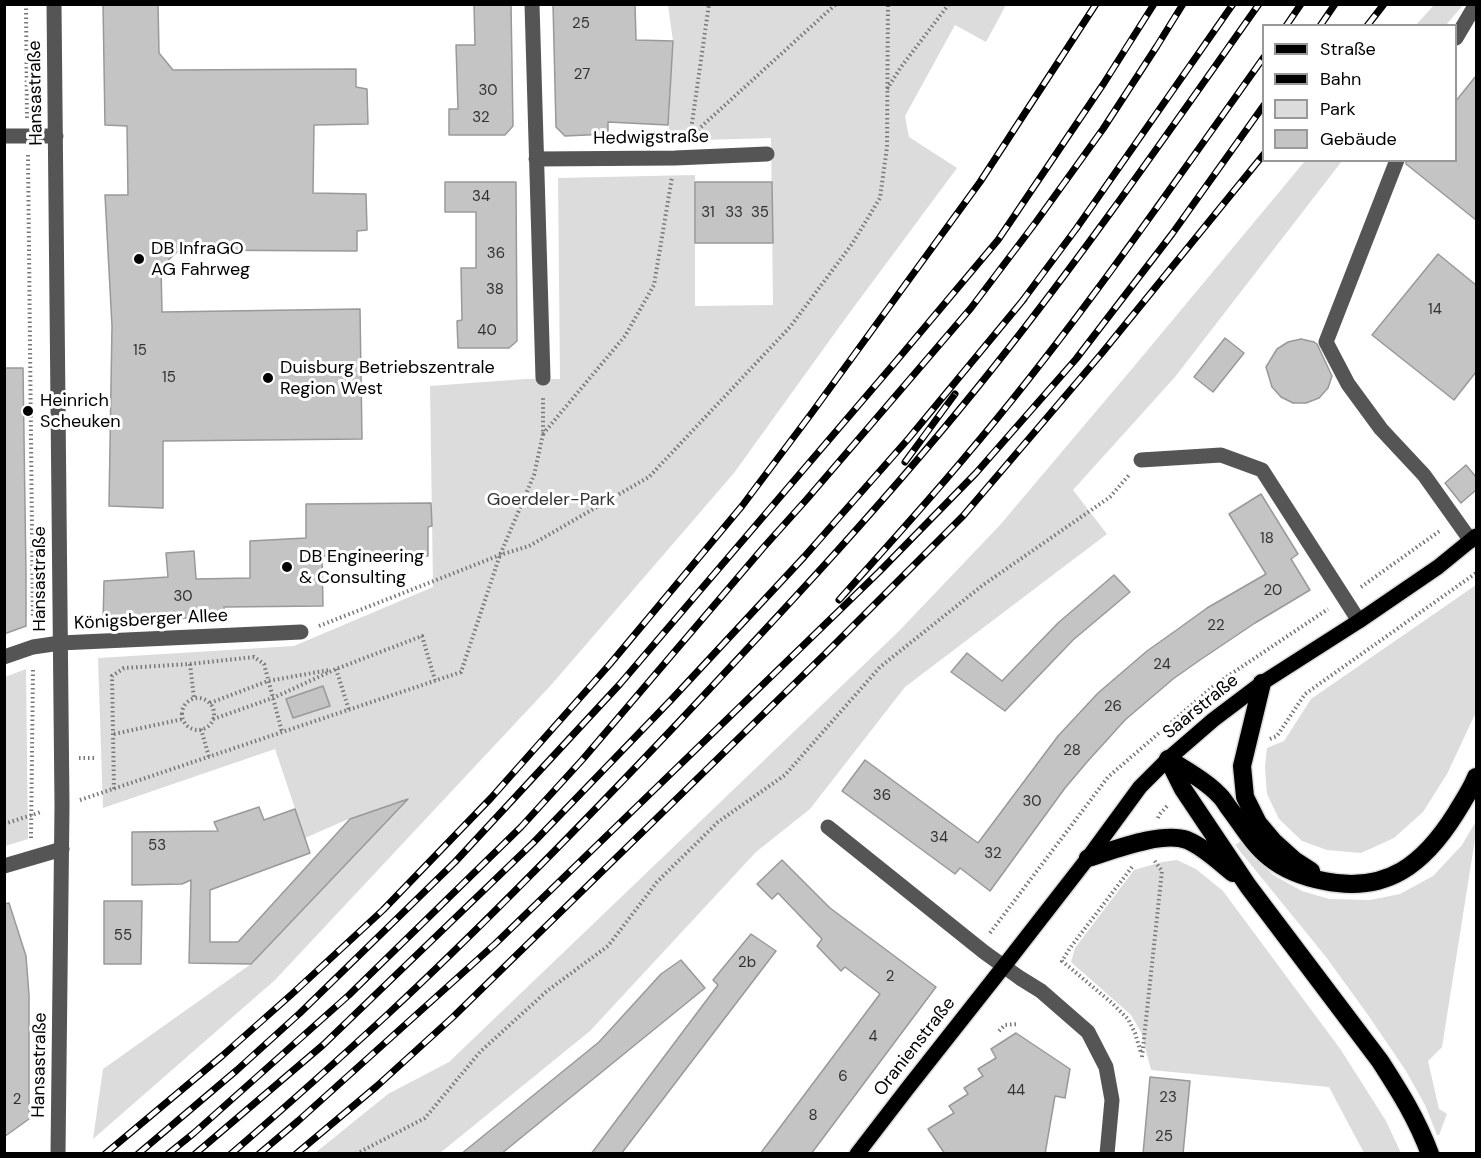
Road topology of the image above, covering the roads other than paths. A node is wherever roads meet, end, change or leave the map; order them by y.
1 (54, 4) edge
2 (532, 4) edge
3 (1476, 4) edge
4 (1457, 35) edge
5 (4, 136) edge
6 (56, 136) junction
7 (767, 154) dead end
8 (536, 159) junction
9 (1396, 162) edge
10 (543, 378) road end
11 (1141, 460) road end
12 (1474, 538) edge
13 (1359, 621) junction
14 (301, 632) road end
15 (60, 643) junction
16 (4, 657) edge
17 (1262, 683) junction
18 (1168, 759) junction
19 (1476, 777) edge
20 (828, 827) dead end
21 (62, 849) junction
22 (1088, 858) junction
23 (4, 866) edge
24 (1328, 881) junction
25 (1248, 886) junction
26 (1004, 966) junction
27 (55, 1152) edge
28 (858, 1154) edge
29 (1107, 1154) edge
30 (1430, 1154) edge

1 - 6 street, Hansastraße
2 - 8 street
3 - 4 street
5 - 6 street
6 - 15 street, Hansastraße
7 - 8 street, Hedwigstraße
8 - 10 street
9 - 12 street
11 - 13 street
12 - 13 main road, Saarstraße
13 - 17 main road, Saarstraße
14 - 15 street, Königsberger Allee
15 - 16 street, Königsberger Allee
15 - 21 street, Hansastraße
17 - 18 main road, Saarstraße
17 - 24 highway
18 - 22 main road, Saarstraße
18 - 24 highway
18 - 25 highway
19 - 24 highway
20 - 26 street
21 - 23 street
21 - 27 street, Hansastraße
22 - 25 highway
22 - 26 main road, Saarstraße
25 - 30 highway
26 - 28 main road, Oranienstraße
26 - 29 street

